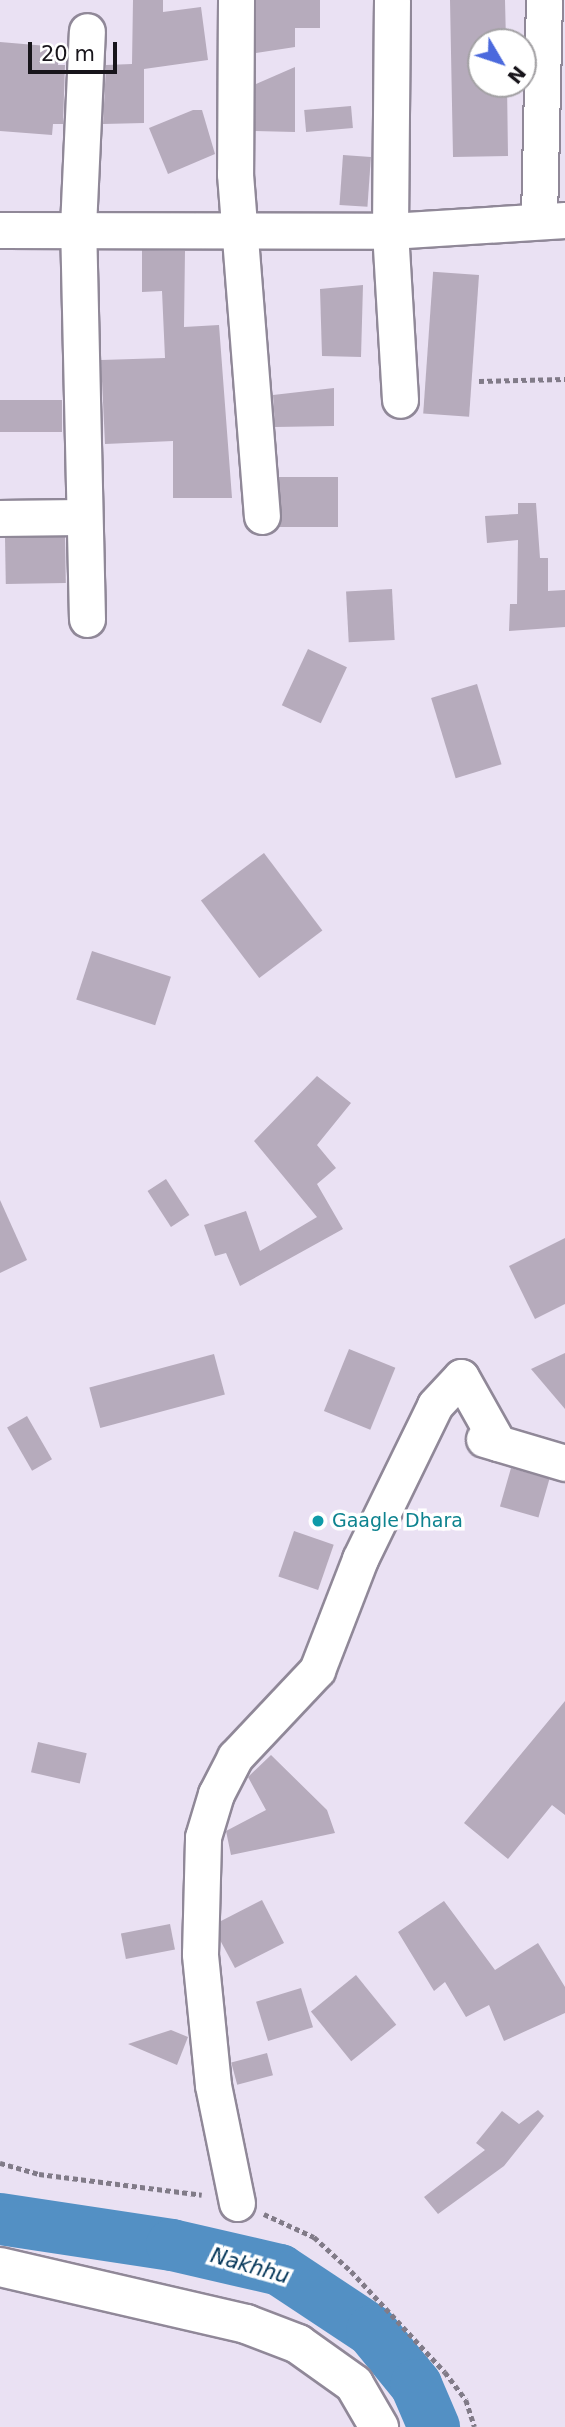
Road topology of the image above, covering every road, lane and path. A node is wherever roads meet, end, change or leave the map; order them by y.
1 (236, 0) edge
2 (392, 0) edge
3 (544, 0) edge
4 (87, 31) dead end
5 (552, 219) edge
6 (78, 227) junction
7 (238, 227) junction
8 (0, 230) edge
9 (390, 231) junction
10 (565, 379) edge
11 (479, 381) dead end
12 (400, 400) dead end
13 (262, 516) dead end
14 (85, 517) junction
15 (0, 518) edge
16 (87, 619) dead end
17 (565, 1462) edge
18 (0, 2163) edge
19 (237, 2203) junction
20 (0, 2267) edge
21 (379, 2427) edge
22 (475, 2427) edge

1 - 7 street
2 - 9 street
3 - 5 street
4 - 6 street
5 - 9 street
6 - 7 street
6 - 8 street
6 - 14 street
7 - 9 street
7 - 13 street
9 - 12 street
10 - 11 path
14 - 15 street
14 - 16 street
17 - 19 street
18 - 19 path
19 - 22 path
20 - 21 street

